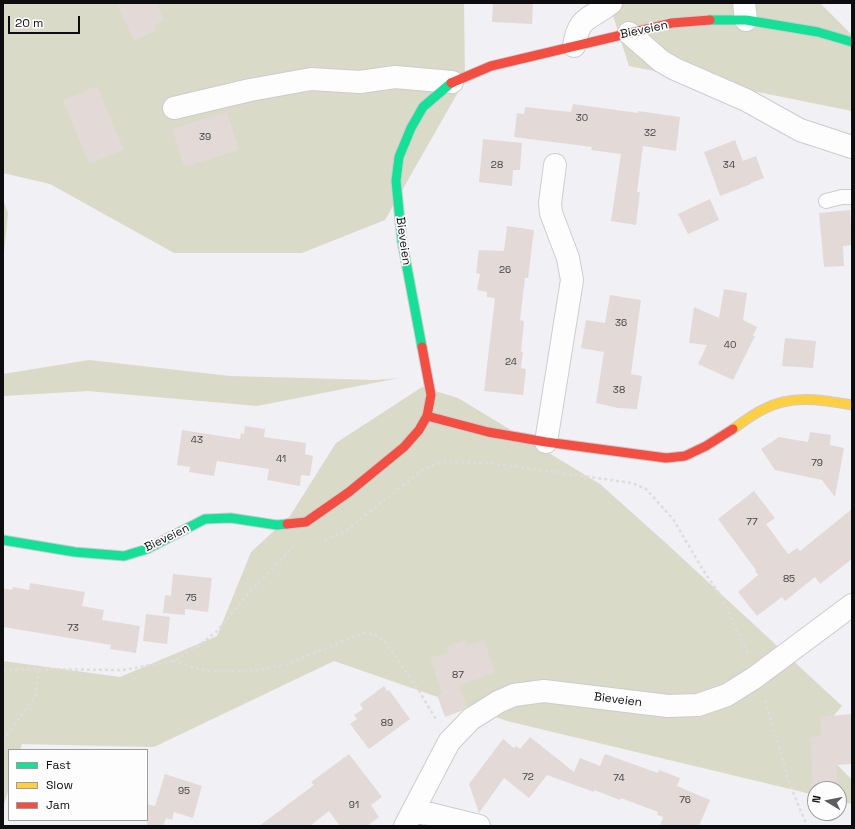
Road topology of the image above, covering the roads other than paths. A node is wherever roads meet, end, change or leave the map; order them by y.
1 (611, 3) edge
2 (745, 12) edge
3 (628, 33) junction
4 (852, 42) edge
5 (574, 46) junction
6 (452, 82) junction
7 (174, 108) dead end
8 (852, 147) edge
9 (555, 165) dead end
10 (852, 197) edge
11 (826, 201) dead end
12 (852, 405) edge
13 (427, 416) junction
14 (546, 442) junction
15 (3, 540) edge
16 (852, 605) edge
17 (409, 819) edge
18 (479, 826) edge

1 - 5 street
2 - 3 street, Bieveien
2 - 4 street, Bieveien
3 - 5 street, Bieveien
3 - 8 street
5 - 6 street, Bieveien
6 - 7 street, Bieveien
6 - 13 street, Bieveien
9 - 14 street
10 - 11 lane
12 - 14 street
13 - 14 street
13 - 15 street, Bieveien
16 - 17 street, Bieveien
17 - 18 street, Bieveien

